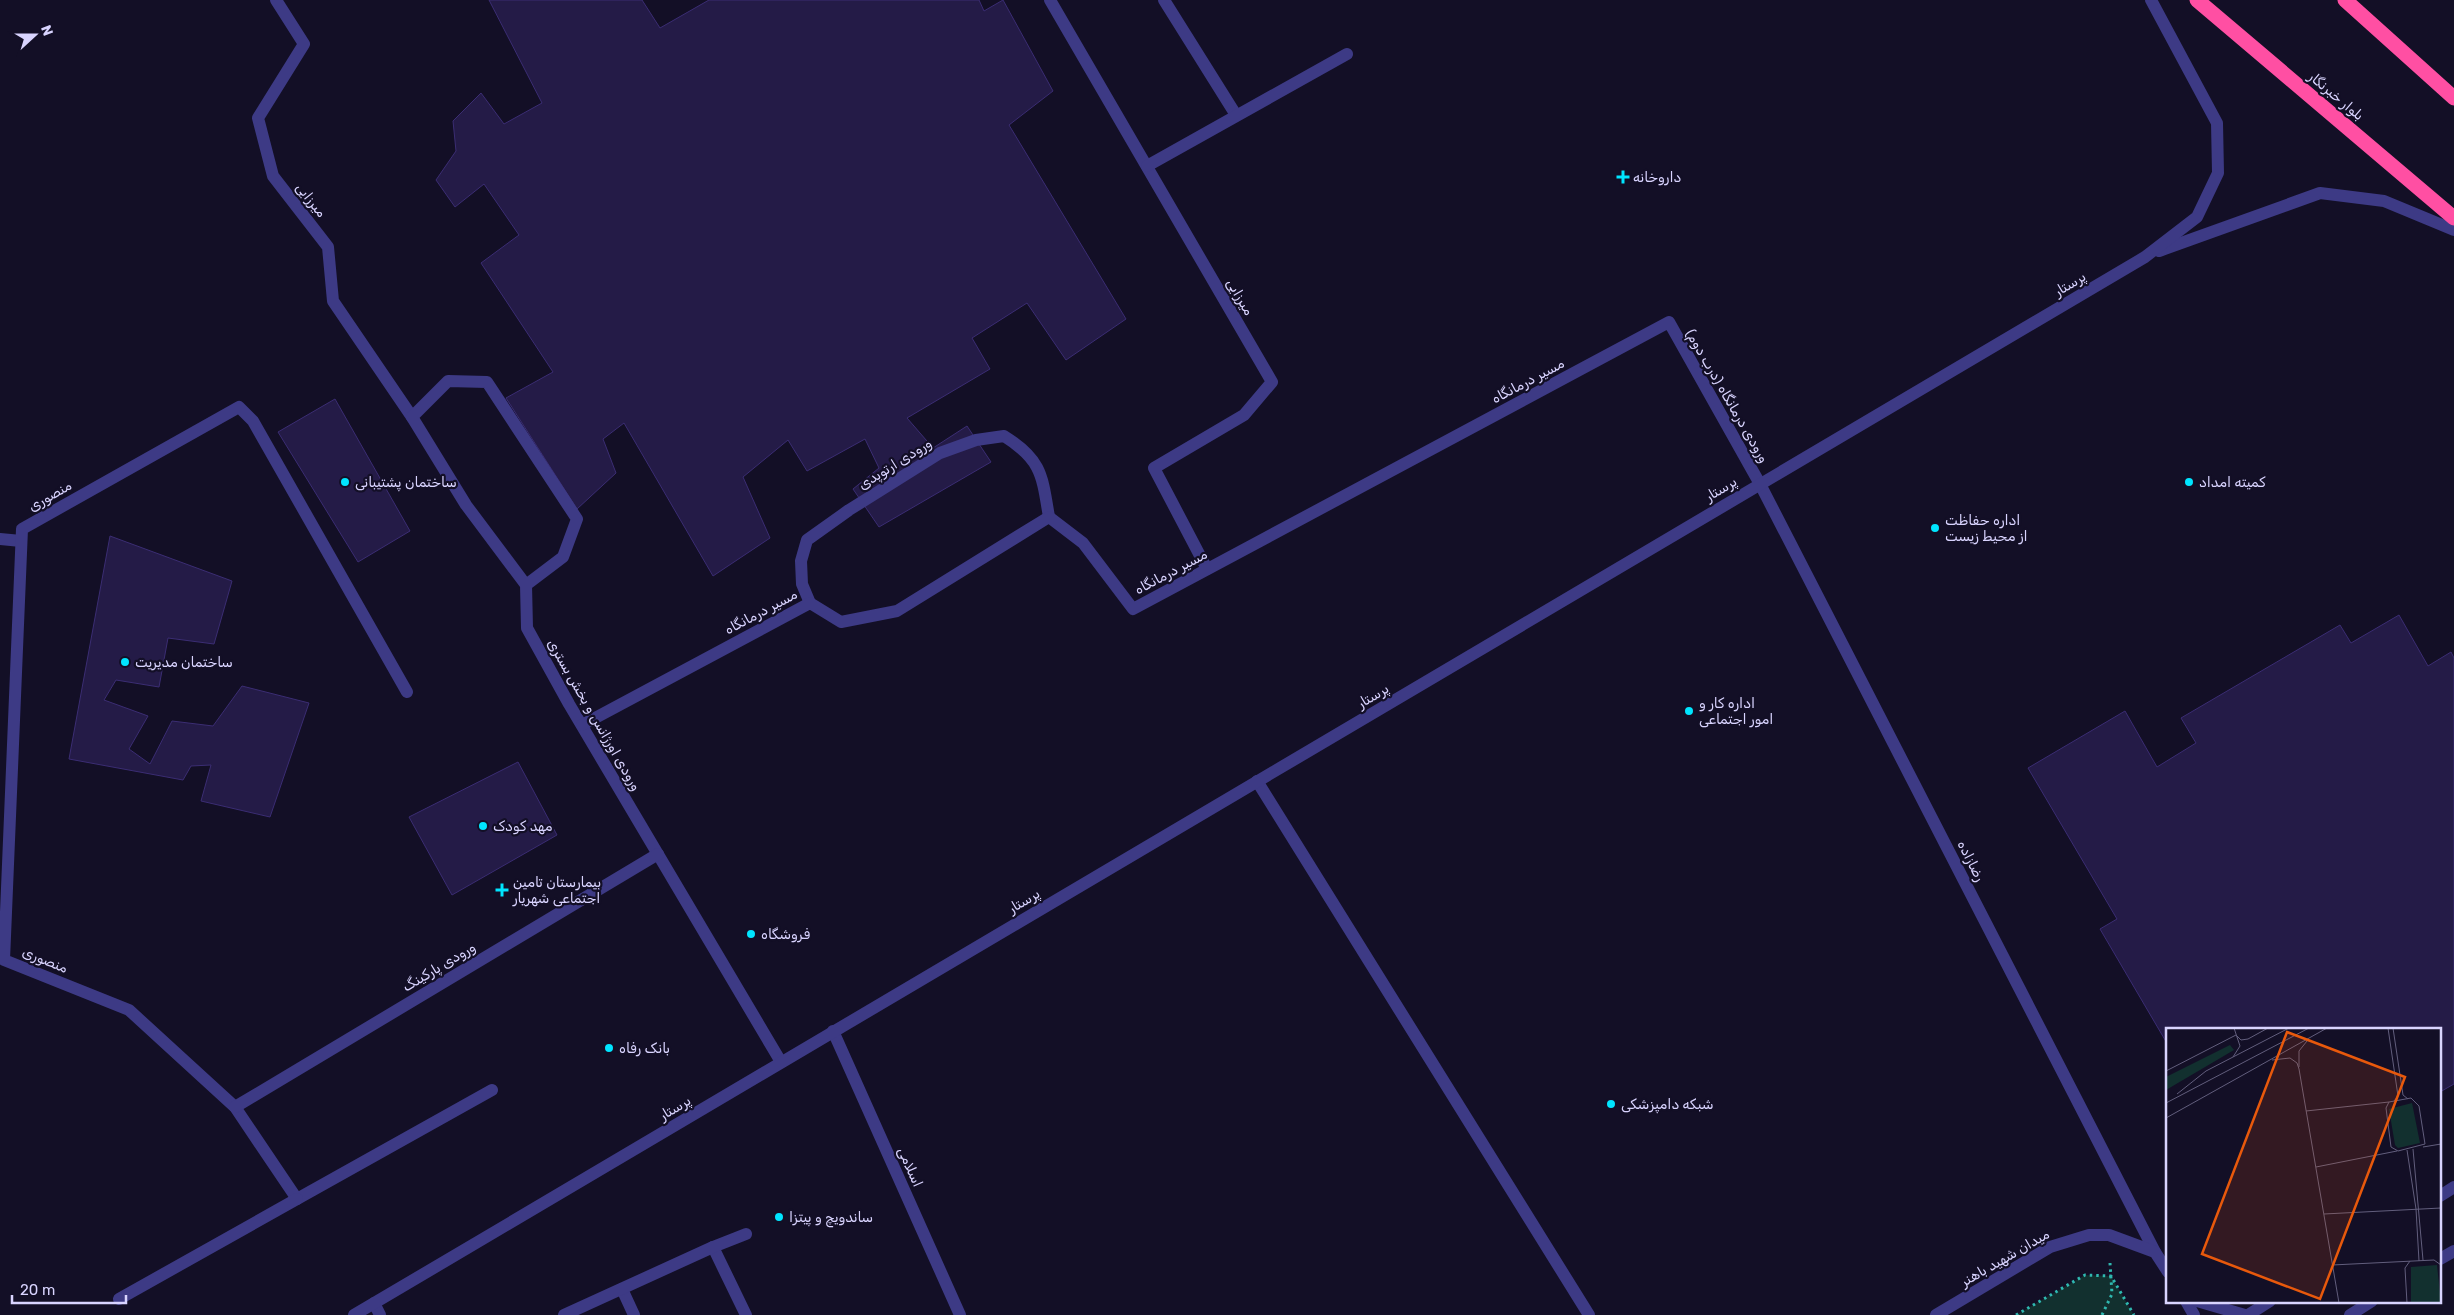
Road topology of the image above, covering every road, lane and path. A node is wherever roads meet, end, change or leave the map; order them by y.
1 (276, 0) edge
2 (1050, 0) edge
3 (1164, 0) edge
4 (2151, 0) edge
5 (2197, 0) edge
6 (2345, 0) edge
7 (1347, 54) dead end
8 (2454, 98) edge
9 (1236, 115) junction
10 (1147, 166) junction
11 (2454, 218) edge
12 (2454, 230) edge
13 (2145, 257) junction
14 (1668, 322) joint
15 (412, 417) junction
16 (1760, 484) junction
17 (1049, 517) junction
18 (0, 539) edge
19 (21, 542) junction
20 (1207, 570) junction
21 (526, 585) junction
22 (810, 603) junction
23 (407, 692) dead end
24 (582, 725) junction
25 (1257, 781) junction
26 (658, 854) junction
27 (2, 960) edge
28 (833, 1031) junction
29 (781, 1062) junction
30 (492, 1090) dead end
31 (236, 1106) junction
32 (2454, 1187) edge
33 (2442, 1195) edge
34 (297, 1199) junction
35 (746, 1234) dead end
36 (2109, 1235) junction
37 (713, 1247) junction
38 (2454, 1251) edge
39 (2155, 1252) junction
40 (2442, 1258) edge
41 (2166, 1269) edge
42 (2111, 1276) junction
43 (622, 1289) junction
44 (119, 1299) dead end
45 (2187, 1302) edge
46 (2200, 1302) edge
47 (2268, 1302) edge
48 (2370, 1302) edge
49 (374, 1303) junction
50 (354, 1315) edge
51 (380, 1315) edge
52 (564, 1315) edge
53 (634, 1315) edge
54 (746, 1315) edge
55 (960, 1315) edge
56 (1589, 1315) edge
57 (1936, 1315) edge
58 (2016, 1315) edge
59 (2102, 1315) edge
60 (2134, 1315) edge
61 (2194, 1315) edge
62 (2246, 1315) edge
63 (2350, 1315) edge

1 - 15 street, میرزایی
2 - 10 street, میرزایی
3 - 9 street
4 - 13 street, پرستار
5 - 11 highway, بلوار خبرنگار
6 - 8 highway
7 - 9 street
9 - 10 street
10 - 20 street, میرزایی
12 - 13 street
13 - 16 street, پرستار
14 - 16 street, ورودی درمانگاه (درب دوم)
14 - 20 street, مسیر درمانگاه
15 - 21 street
15 - 21 street
16 - 25 street, پرستار
16 - 39 street, رضازاده
17 - 20 street, مسیر درمانگاه
17 - 22 street, مسیر درمانگاه
17 - 22 street, ورودی ارتوپدی
18 - 19 street
19 - 23 street, منصوری
19 - 27 street, منصوری
21 - 24 street, ورودی اورژانس و بخش بستری
22 - 24 street, مسیر درمانگاه
24 - 26 street, ورودی اورژانس و بخش بستری
25 - 28 street, پرستار
25 - 56 street
26 - 29 street, ورودی اورژانس و بخش بستری
26 - 31 street, ورودی پارکینگ
27 - 31 street, منصوری
28 - 29 street, پرستار
28 - 55 street, اسلامی
29 - 49 street, پرستار
30 - 34 street
31 - 34 street, منصوری
32 - 33 street
34 - 44 street
35 - 37 street
36 - 39 street, میدان شهید باهنر
36 - 42 path
36 - 57 street, میدان شهید باهنر
37 - 43 street
37 - 54 street
38 - 40 street
39 - 41 street
42 - 58 path
42 - 59 path
42 - 60 path
43 - 52 street
43 - 53 street
45 - 61 street
46 - 62 street
47 - 62 street
48 - 63 street
49 - 50 street, پرستار
49 - 51 street

